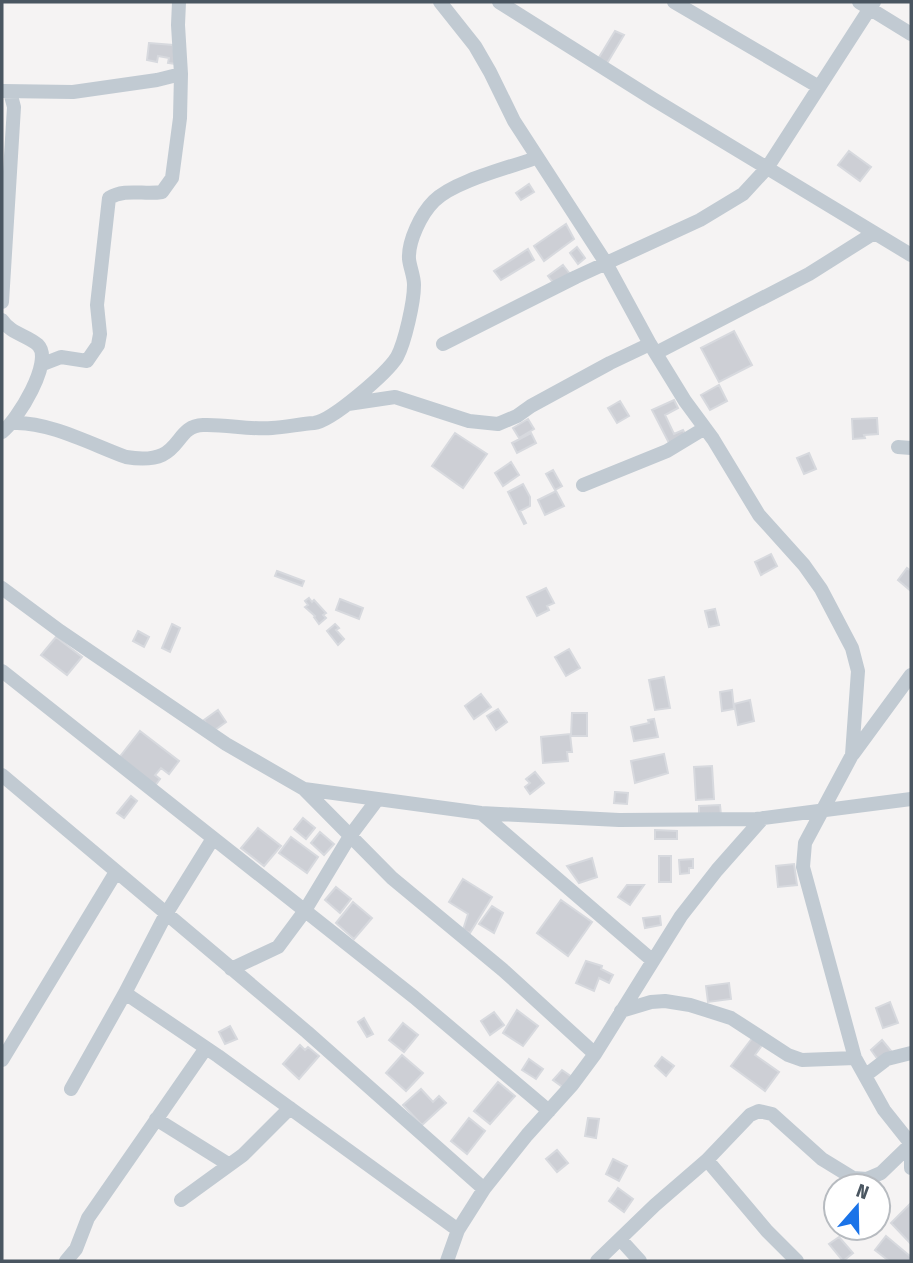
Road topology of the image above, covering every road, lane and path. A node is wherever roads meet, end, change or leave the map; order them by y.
1 (179, 2) edge
2 (440, 2) edge
3 (499, 2) edge
4 (674, 2) edge
5 (867, 4) edge
6 (911, 34) edge
7 (181, 74) junction
8 (819, 87) junction
9 (6, 92) edge
10 (536, 158) junction
11 (767, 168) junction
12 (874, 233) junction
13 (911, 255) edge
14 (606, 263) junction
15 (2, 302) edge
16 (2, 320) edge
17 (443, 344) dead end
18 (653, 348) junction
19 (43, 364) junction
20 (346, 404) junction
21 (7, 427) edge
22 (705, 428) junction
23 (583, 485) dead end
24 (2, 587) edge
25 (2, 671) edge
26 (911, 675) edge
27 (852, 755) junction
28 (2, 775) edge
29 (304, 789) junction
30 (911, 799) edge
31 (377, 800) junction
32 (823, 811) junction
33 (481, 813) junction
34 (763, 818) junction
35 (350, 836) junction
36 (212, 840) junction
37 (116, 872) junction
38 (304, 912) junction
39 (166, 914) junction
40 (653, 961) junction
41 (231, 969) junction
42 (125, 993) junction
43 (621, 1011) junction
44 (206, 1048) junction
45 (911, 1053) edge
46 (595, 1054) junction
47 (855, 1058) junction
48 (2, 1060) edge
49 (866, 1075) junction
50 (71, 1089) dead end
51 (290, 1108) junction
52 (549, 1111) junction
53 (156, 1119) junction
54 (911, 1144) edge
55 (707, 1160) junction
56 (228, 1164) junction
57 (911, 1168) edge
58 (484, 1189) junction
59 (181, 1200) dead end
60 (457, 1230) junction
61 (620, 1239) junction
62 (66, 1261) edge
63 (447, 1261) edge
64 (597, 1261) edge
65 (640, 1261) edge
66 (797, 1261) edge

1 - 7 street
2 - 10 street
3 - 11 street
4 - 8 street
5 - 6 street
5 - 8 street
7 - 9 street
7 - 19 street
8 - 11 street
9 - 15 street
10 - 14 street
10 - 20 street
11 - 12 street
11 - 14 street
12 - 13 street
12 - 18 street
14 - 17 street
14 - 18 street
16 - 19 street
18 - 20 street
18 - 22 street
19 - 21 street
20 - 21 street
22 - 23 street
22 - 27 street
24 - 29 street
25 - 36 street
26 - 27 street
27 - 32 street
28 - 37 street
29 - 31 street
29 - 35 street
30 - 32 street
31 - 33 street
31 - 35 street
32 - 34 street
32 - 47 street
33 - 34 street
33 - 40 street
34 - 40 street
35 - 38 street
35 - 46 street
36 - 38 street
36 - 39 street
37 - 39 street
37 - 48 street
38 - 41 street
38 - 52 street
39 - 41 street
39 - 42 street
40 - 43 street
41 - 58 street
42 - 44 street
42 - 50 street
43 - 46 street
43 - 47 street
44 - 51 street
44 - 53 street
45 - 49 street
46 - 52 street
47 - 49 street
49 - 55 street
51 - 56 street
51 - 60 street
52 - 58 street
53 - 56 street
53 - 62 street
54 - 57 street
55 - 61 street
55 - 66 street
56 - 59 street
58 - 60 street
60 - 63 street
61 - 64 street
61 - 65 street

